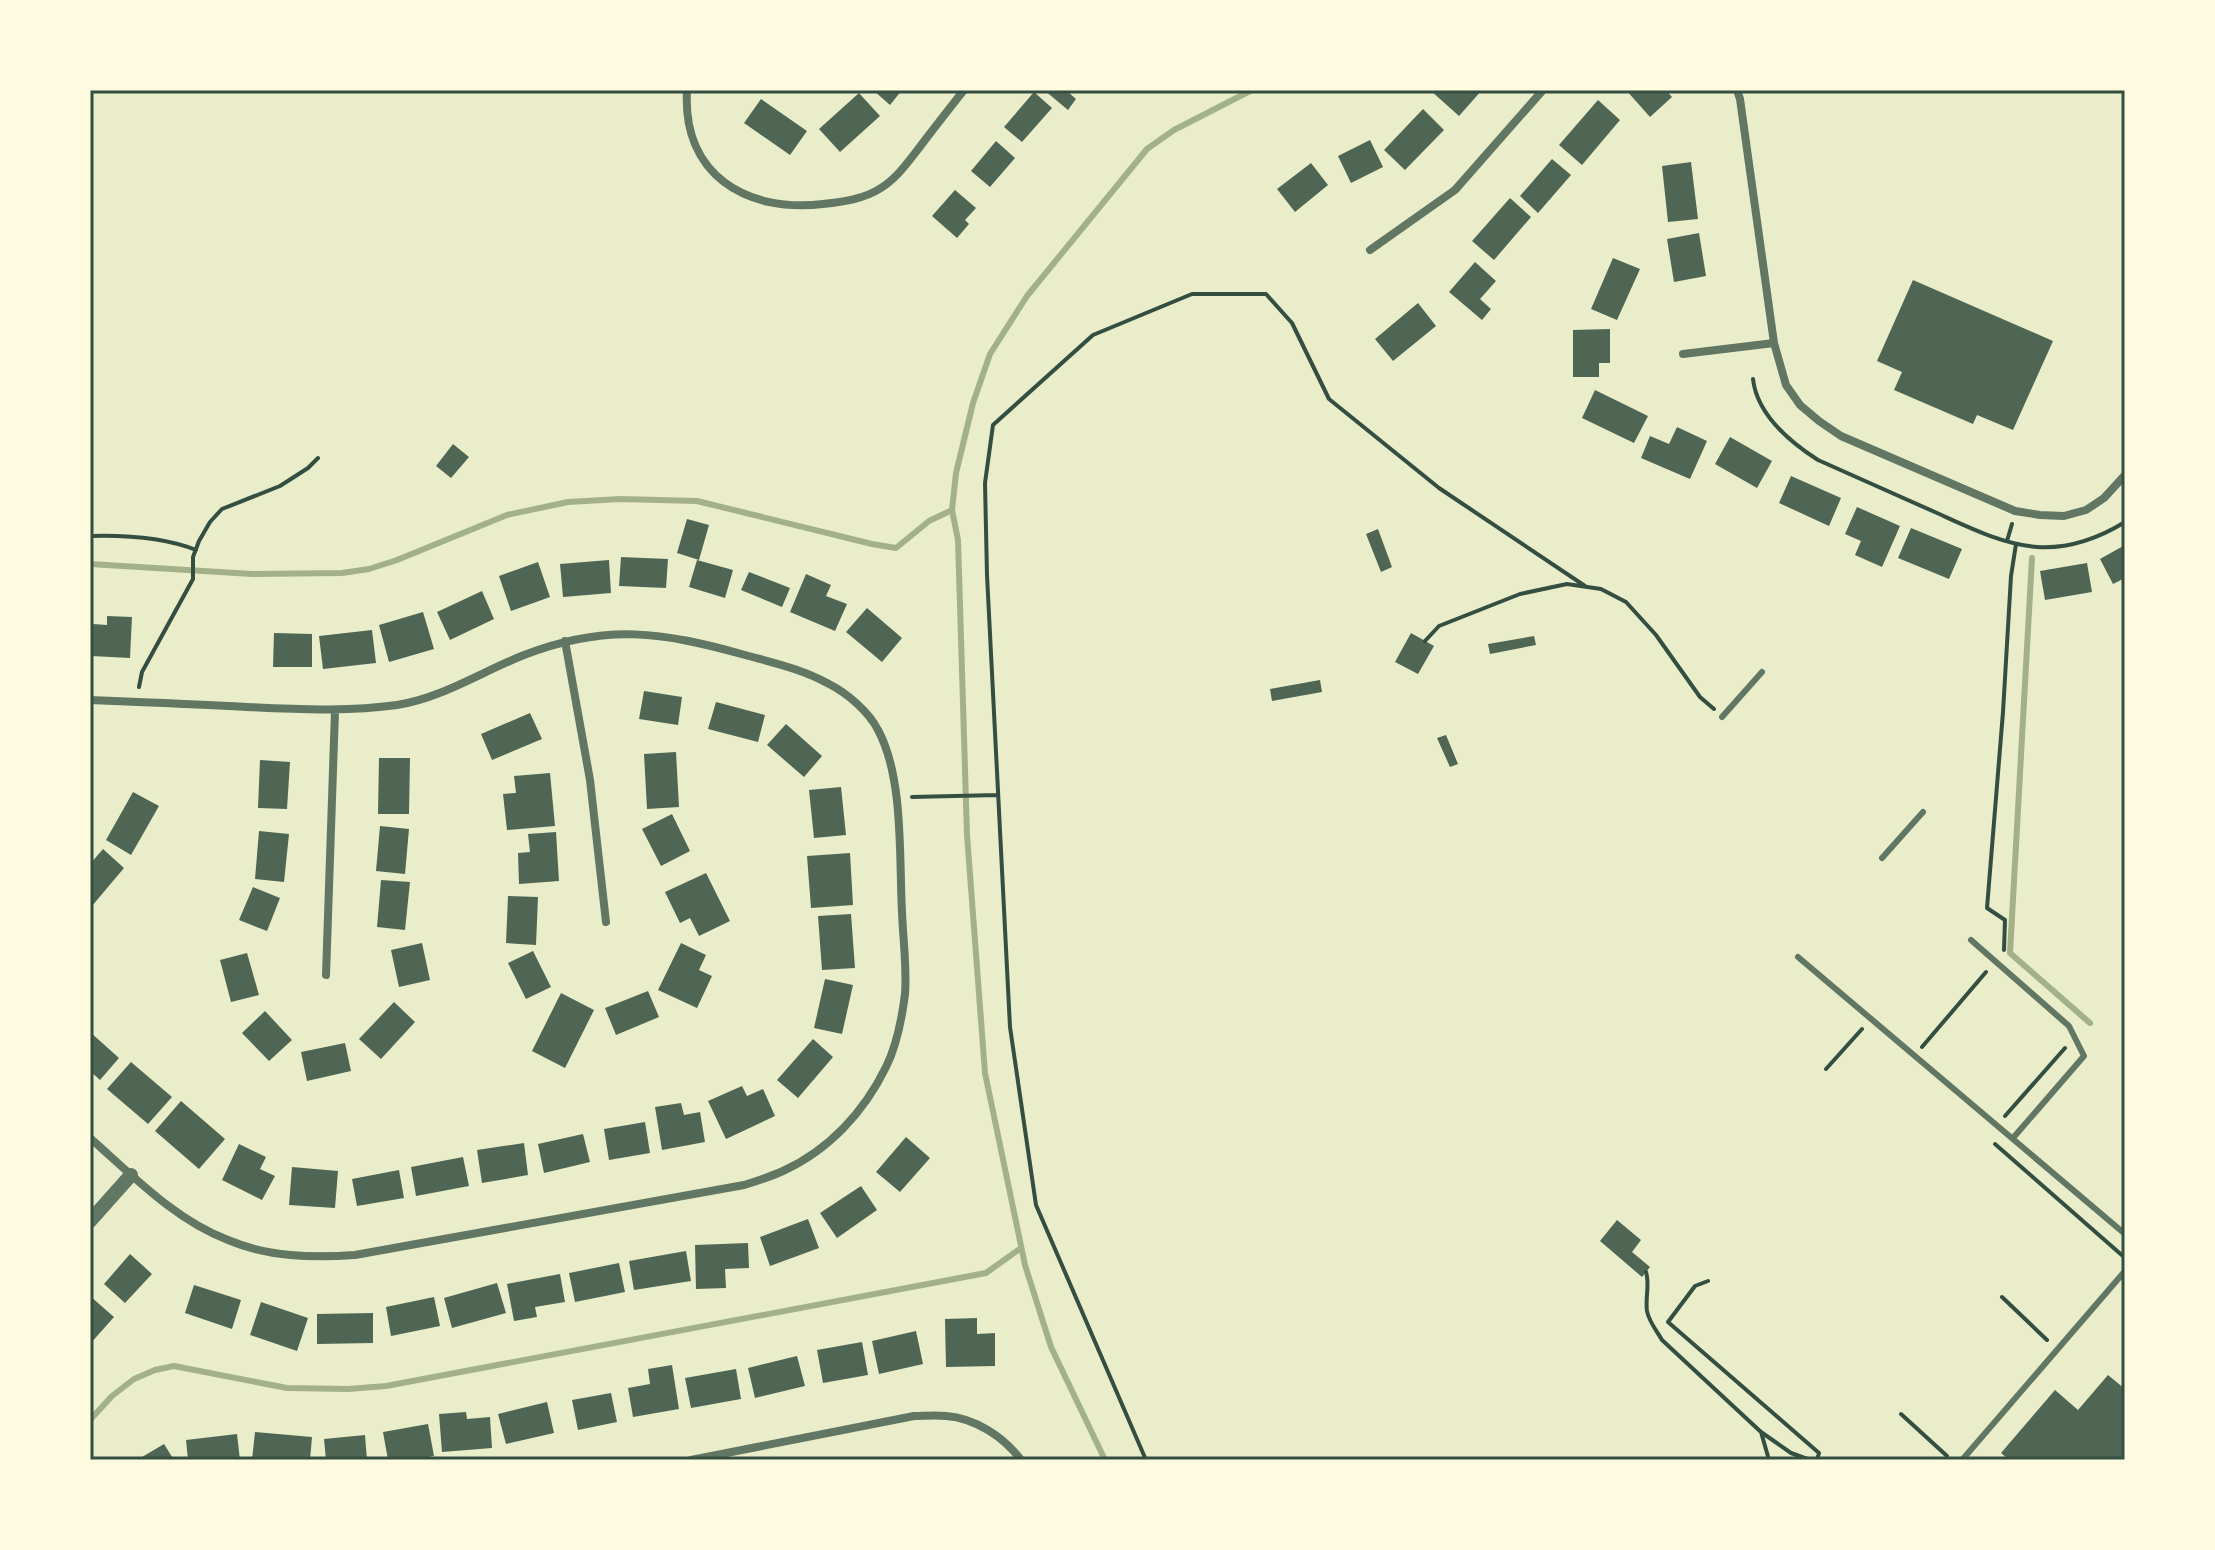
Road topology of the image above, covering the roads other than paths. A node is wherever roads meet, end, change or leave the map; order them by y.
1 (687, 90) edge
2 (964, 90) edge
3 (1543, 90) edge
4 (1737, 90) edge
5 (1370, 250) dead end
6 (1774, 343) junction
7 (1683, 354) dead end
8 (2125, 475) edge
9 (565, 641) junction
10 (1762, 672) dead end
11 (90, 700) edge
12 (335, 711) junction
13 (1722, 717) road end
14 (1923, 812) dead end
15 (1882, 858) dead end
16 (606, 922) dead end
17 (1971, 940) dead end
18 (1798, 957) dead end
19 (326, 975) dead end
20 (90, 1138) edge
21 (2013, 1138) junction
22 (131, 1175) junction
23 (90, 1221) edge
24 (2125, 1234) edge
25 (2125, 1271) edge
26 (691, 1460) edge
27 (1021, 1460) edge
28 (1962, 1460) edge

1 - 2 street
3 - 5 street
4 - 6 street
6 - 7 street
6 - 8 street
9 - 12 street
9 - 16 street
9 - 22 street
10 - 13 lane
11 - 12 street
12 - 19 street
14 - 15 lane
17 - 21 lane
18 - 21 lane
20 - 22 street
21 - 24 lane
22 - 23 street
25 - 28 lane
26 - 27 street

